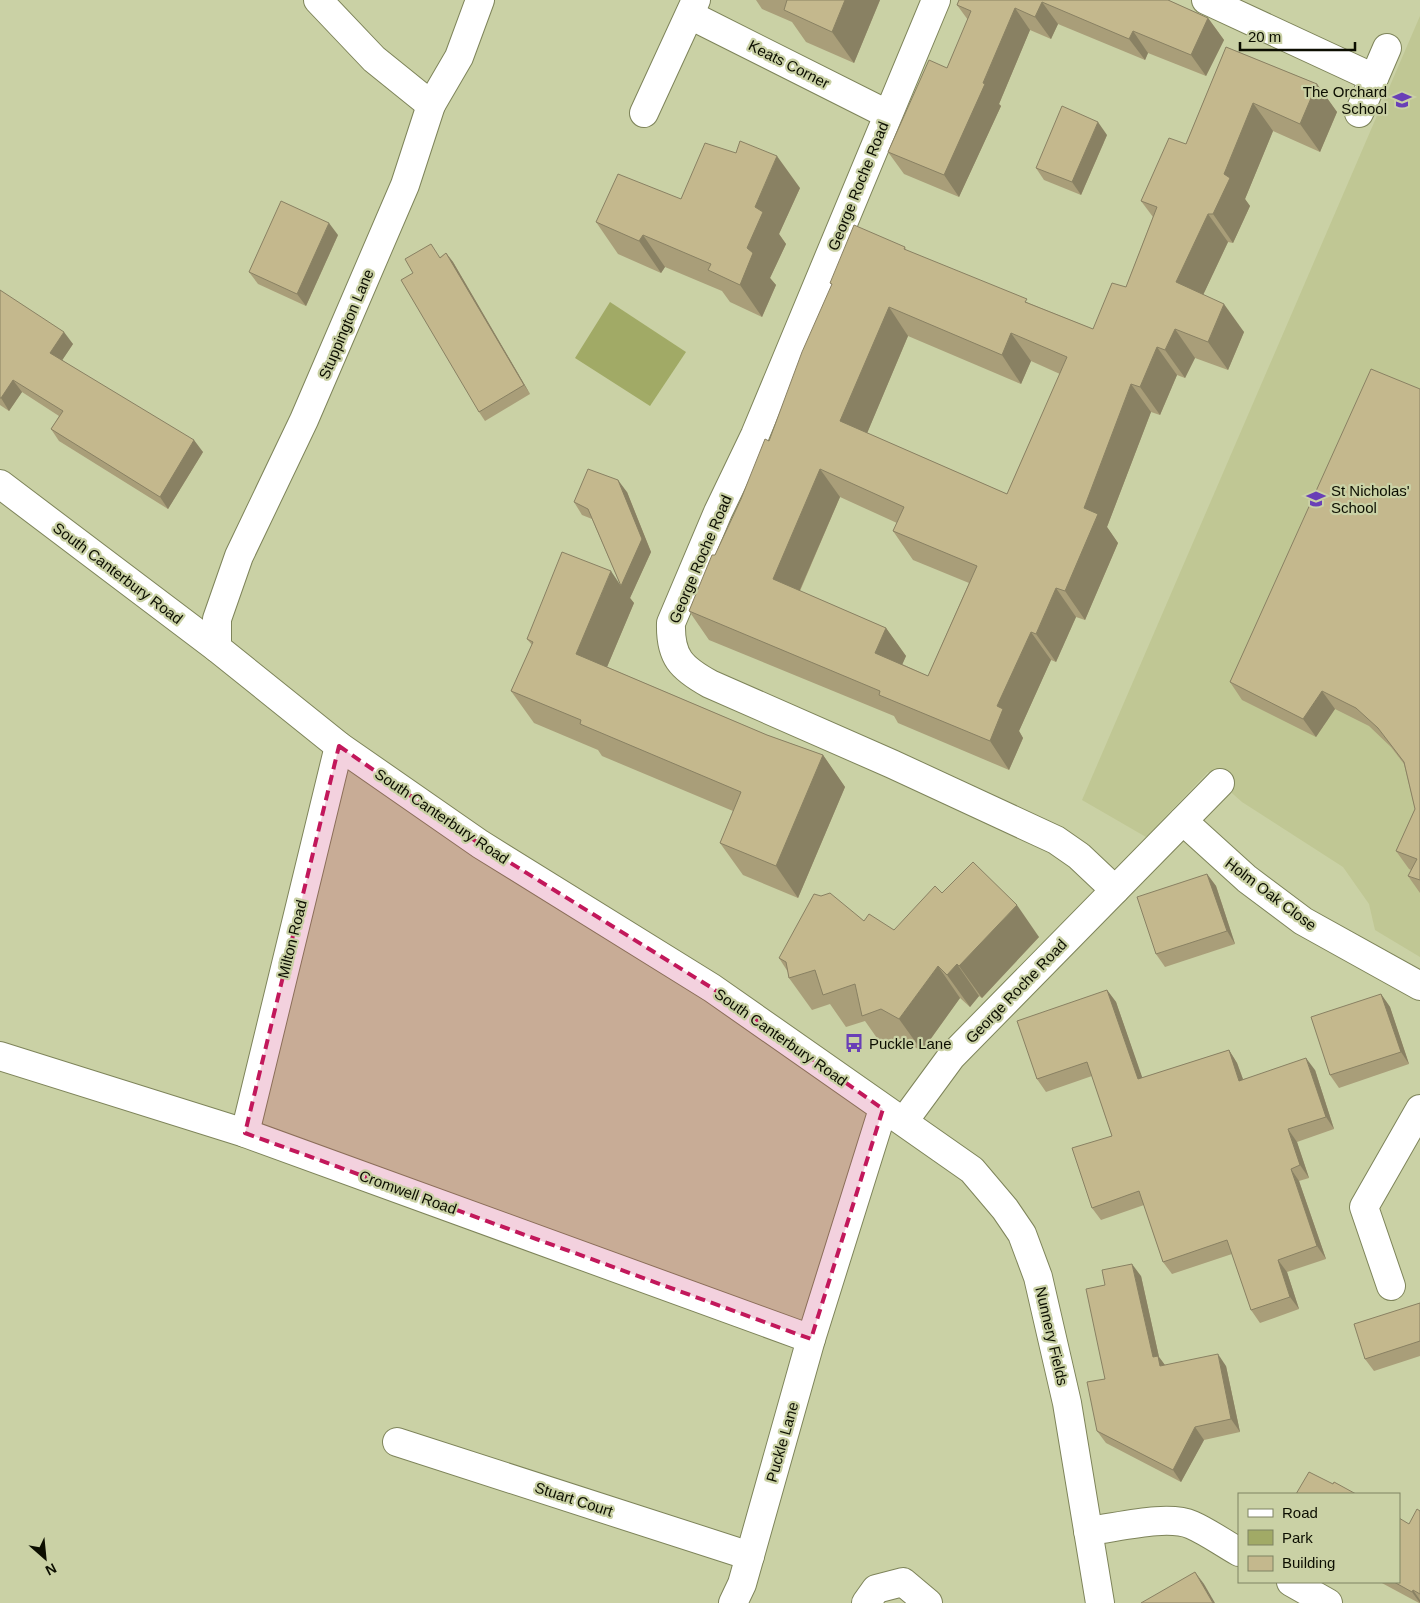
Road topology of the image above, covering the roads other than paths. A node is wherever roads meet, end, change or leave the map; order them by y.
1 (318, 0) edge
2 (480, 0) edge
3 (936, 0) edge
4 (1206, 0) edge
5 (693, 7) edge
6 (1386, 48) dead end
7 (1374, 78) junction
8 (431, 106) junction
9 (644, 113) dead end
10 (1359, 113) dead end
11 (887, 114) junction
12 (0, 484) edge
13 (217, 648) junction
14 (339, 746) junction
15 (1220, 783) dead end
16 (1182, 821) junction
17 (1115, 890) junction
18 (1420, 986) edge
19 (0, 1056) edge
20 (1420, 1109) edge
21 (893, 1115) junction
22 (245, 1133) junction
23 (1391, 1286) dead end
24 (811, 1339) junction
25 (397, 1442) dead end
26 (1088, 1531) junction
27 (1238, 1551) edge
28 (750, 1556) junction
29 (1293, 1583) edge
30 (733, 1603) edge
31 (866, 1603) edge
32 (928, 1603) edge
33 (1100, 1603) edge
34 (1328, 1603) edge

1 - 8 street
2 - 8 street, Stuppington Lane
3 - 11 street, George Roche Road
4 - 7 street
5 - 9 street, Keats Corner
5 - 11 street, Keats Corner
6 - 7 street
7 - 10 street
8 - 13 street, Stuppington Lane
11 - 17 street, George Roche Road
12 - 13 street, South Canterbury Road
13 - 14 street, South Canterbury Road
14 - 21 street, South Canterbury Road
14 - 22 street, Milton Road
15 - 16 street, George Roche Road
16 - 17 street, George Roche Road
16 - 18 street, Holm Oak Close
17 - 21 street, George Roche Road
19 - 22 street, Cromwell Road
20 - 23 street
21 - 24 street, Puckle Lane
21 - 26 street, Nunnery Fields
22 - 24 street, Cromwell Road
24 - 28 street, Puckle Lane
25 - 28 street, Stuart Court
26 - 27 street
26 - 33 street, Nunnery Fields
28 - 30 street, Puckle Lane
29 - 34 street
31 - 32 street

